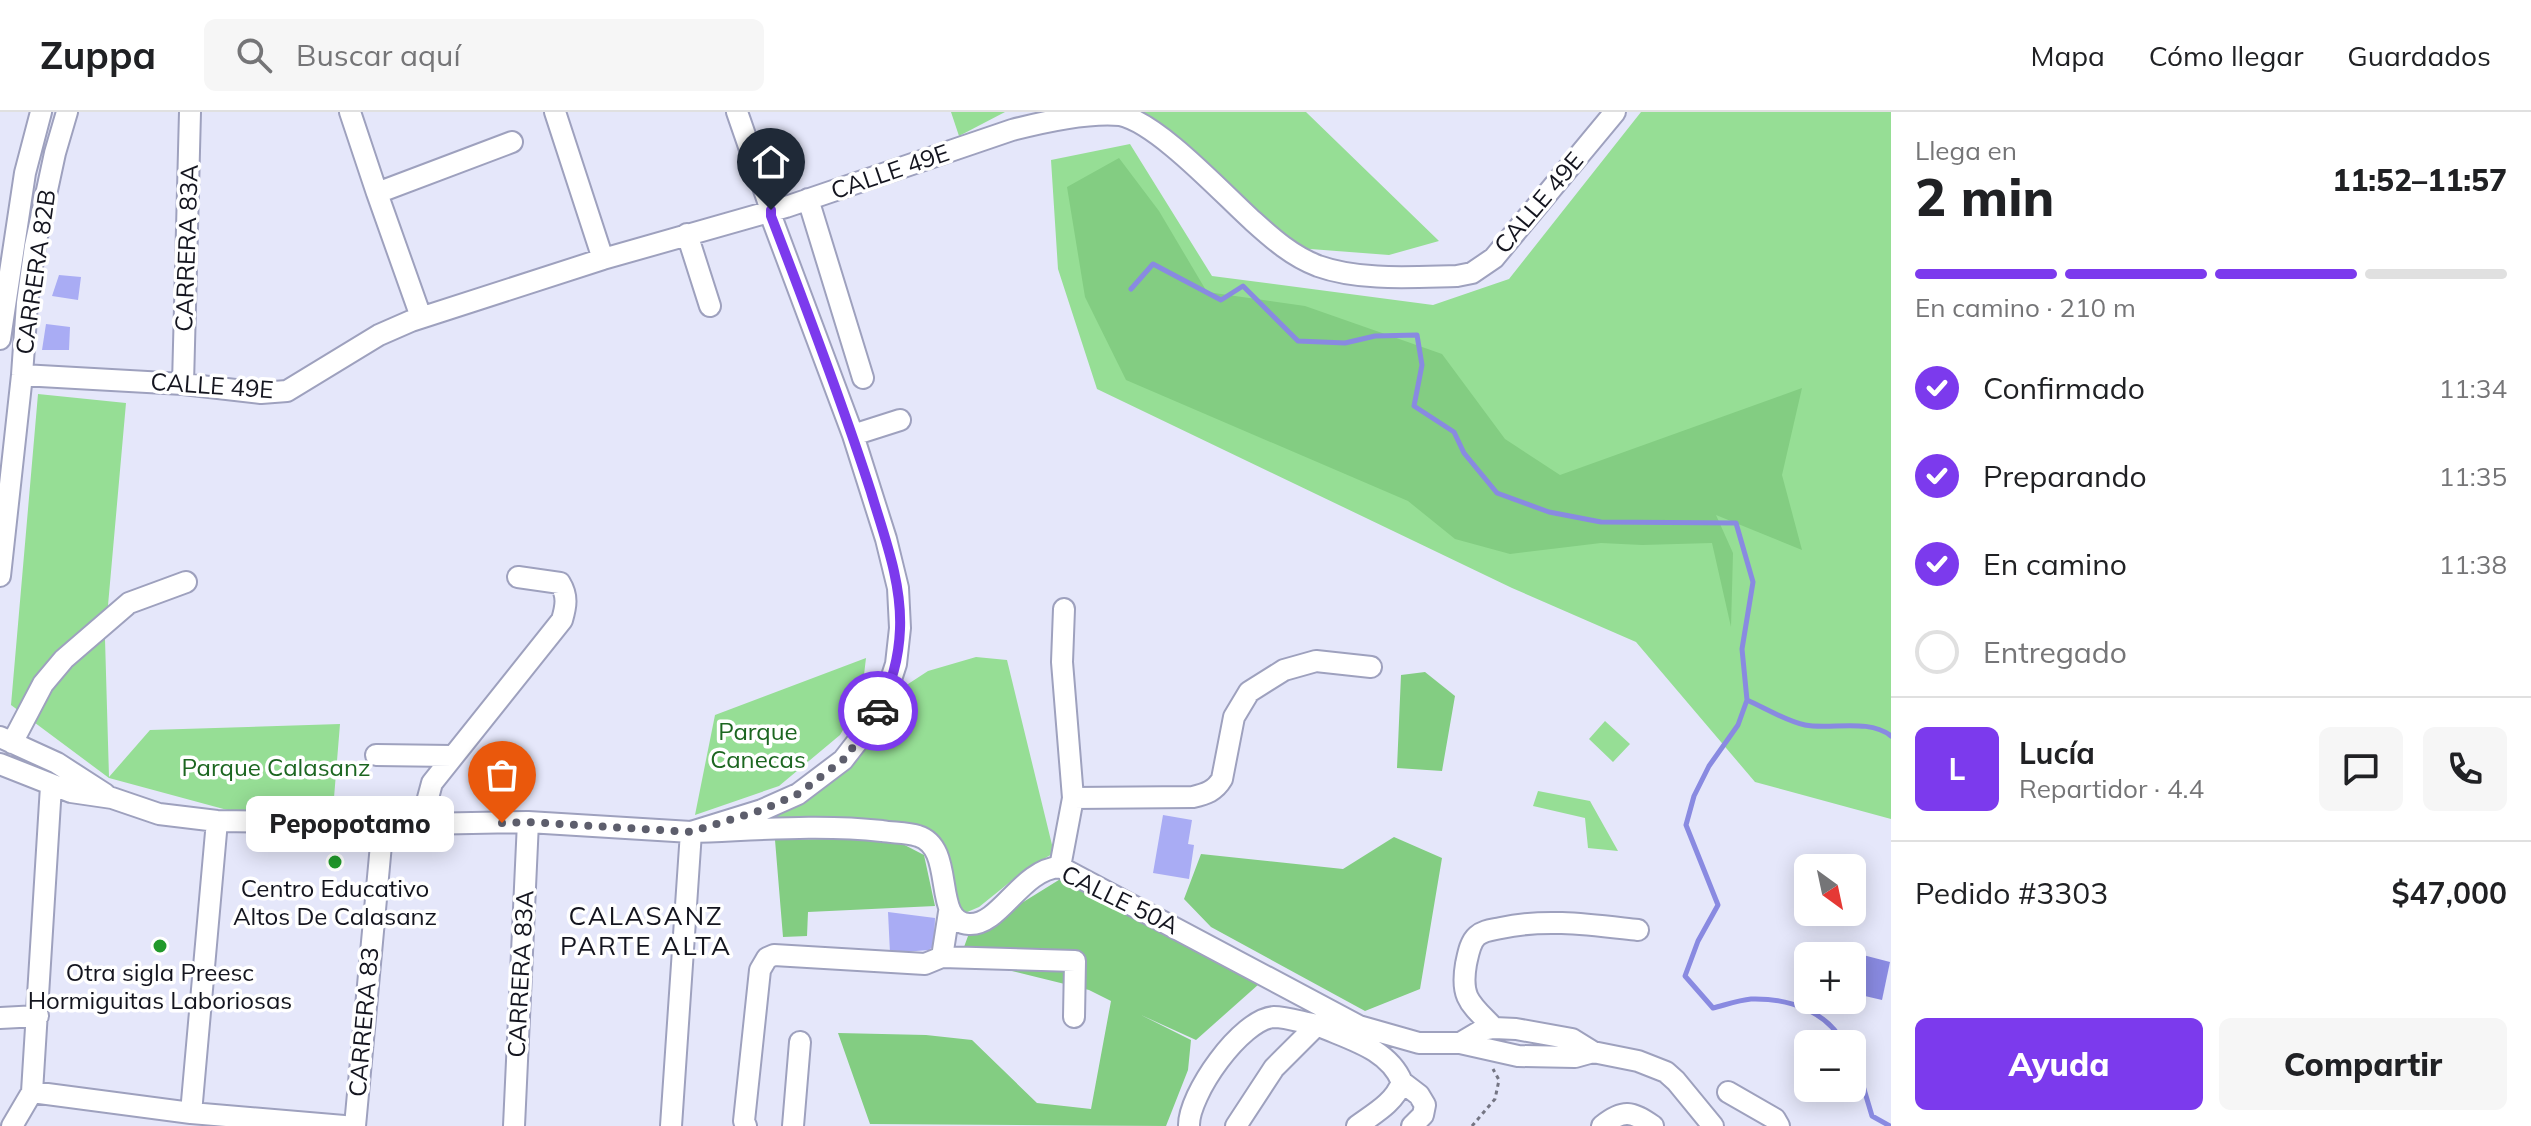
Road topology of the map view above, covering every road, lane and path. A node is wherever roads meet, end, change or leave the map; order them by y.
1 (41, 112) edge
2 (67, 112) edge
3 (190, 112) edge
4 (350, 112) edge
5 (555, 112) edge
6 (737, 112) edge
7 (1615, 112) edge
8 (512, 142) dead end
9 (377, 193) junction
10 (808, 199) junction
11 (771, 210) junction
12 (687, 234) junction
13 (603, 259) junction
14 (827, 259) junction
15 (791, 270) junction
16 (710, 306) dead end
17 (421, 317) junction
18 (846, 322) junction
19 (815, 333) junction
20 (0, 339) edge
21 (22, 375) junction
22 (863, 378) dead end
23 (183, 384) junction
24 (900, 420) dead end
25 (853, 435) junction
26 (0, 576) edge
27 (518, 577) dead end
28 (186, 582) dead end
29 (1064, 609) dead end
30 (1371, 667) dead end
31 (6, 740) edge
32 (376, 755) dead end
33 (452, 756) junction
34 (0, 764) edge
35 (51, 786) junction
36 (112, 798) junction
37 (1073, 798) junction
38 (217, 821) junction
39 (528, 822) junction
40 (383, 823) junction
41 (421, 824) junction
42 (691, 832) junction
43 (1060, 867) junction
44 (949, 912) junction
45 (1638, 930) dead end
46 (942, 957) junction
47 (38, 1016) junction
48 (1074, 1017) dead end
49 (0, 1018) edge
50 (1317, 1025) junction
51 (1494, 1028) junction
52 (800, 1042) dead end
53 (1460, 1043) junction
54 (1593, 1052) junction
55 (1492, 1068) dead end
56 (1402, 1082) junction
57 (32, 1092) junction
58 (1728, 1092) dead end
59 (191, 1113) junction
60 (1702, 1121) edge
61 (12, 1126) edge
62 (344, 1126) edge
63 (355, 1126) edge
64 (514, 1126) edge
65 (671, 1126) edge
66 (746, 1126) edge
67 (793, 1126) edge
68 (1189, 1126) edge
69 (1236, 1126) edge
70 (1357, 1126) edge
71 (1412, 1126) edge
72 (1472, 1126) edge
73 (1602, 1126) edge
74 (1653, 1126) edge
75 (1779, 1126) edge

1 - 20 street, CARRERA 82B
2 - 21 street, CARRERA 82B
3 - 23 street, CARRERA 83A
4 - 9 street
5 - 13 street
6 - 11 street
7 - 10 street, CALLE 49E
8 - 9 street
9 - 17 street
10 - 11 street, CALLE 49E
10 - 14 street
11 - 12 street, CALLE 49E
11 - 15 street
12 - 13 street, CALLE 49E
12 - 16 street
13 - 17 street, CALLE 49E
14 - 15 street
14 - 18 street
15 - 19 street
17 - 23 street, CALLE 49E
18 - 19 street
18 - 22 street
19 - 25 street
21 - 23 street, CALLE 49E
21 - 26 street, CARRERA 82B
24 - 25 street
25 - 42 street
27 - 33 street
28 - 31 street
29 - 37 street
30 - 37 street
31 - 36 street
32 - 33 street
33 - 41 street
34 - 35 street
35 - 36 street
35 - 47 street
36 - 38 street
37 - 43 street
38 - 40 street
38 - 59 street
39 - 41 street
39 - 42 street
39 - 64 street, CARRERA 83A
40 - 41 street
40 - 63 street, CARRERA 83
42 - 44 street
42 - 65 street
43 - 44 street, CALLE 50A
43 - 53 street, CALLE 50A
44 - 46 street
45 - 51 street
46 - 48 street
46 - 66 street
47 - 49 street
47 - 57 street
50 - 56 street
50 - 68 street
50 - 69 street
51 - 53 street, CALLE 50A
51 - 54 street, CALLE 50A
52 - 67 street
53 - 54 street, CALLE 50A
54 - 60 street, CALLE 50A
55 - 72 path
56 - 70 street
56 - 71 street
57 - 59 street
57 - 61 street
58 - 75 street
59 - 62 street
73 - 74 street

